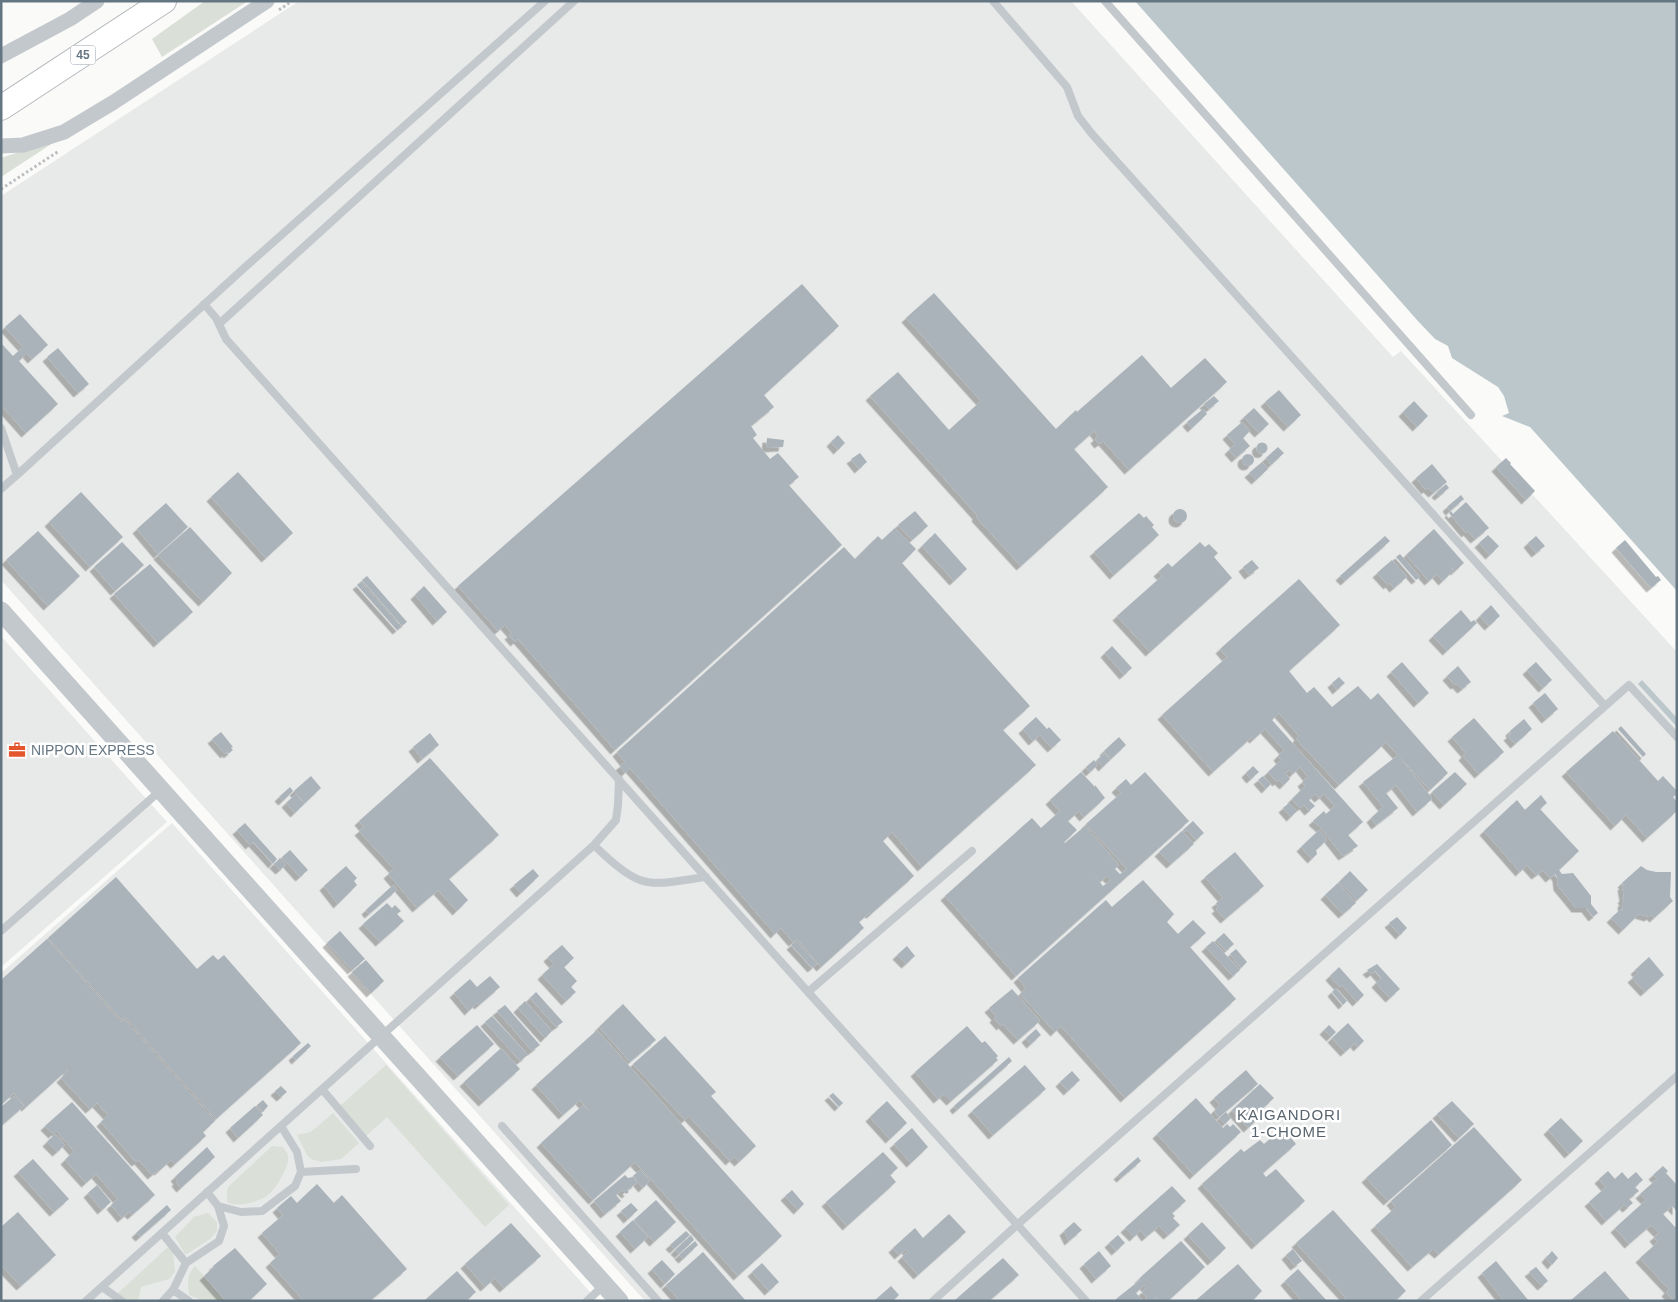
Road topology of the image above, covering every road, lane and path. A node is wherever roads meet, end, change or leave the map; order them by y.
1 (97, 1) edge
2 (164, 1) edge
3 (267, 1) edge
4 (545, 1) edge
5 (574, 1) edge
6 (992, 1) edge
7 (1104, 1) edge
8 (1, 56) edge
9 (1, 108) edge
10 (1, 146) edge
11 (204, 304) junction
12 (219, 324) junction
13 (1471, 415) dead end
14 (1, 428) edge
15 (17, 475) junction
16 (1, 489) edge
17 (1, 611) edge
18 (1605, 706) junction
19 (1677, 737) edge
20 (619, 779) junction
21 (161, 790) junction
22 (594, 845) junction
23 (972, 852) dead end
24 (706, 877) junction
25 (1, 931) edge
26 (808, 992) junction
27 (381, 1036) junction
28 (1677, 1076) edge
29 (322, 1089) junction
30 (281, 1126) junction
31 (502, 1126) dead end
32 (370, 1146) dead end
33 (356, 1169) dead end
34 (301, 1172) junction
35 (207, 1192) junction
36 (218, 1206) junction
37 (1018, 1224) junction
38 (162, 1233) junction
39 (186, 1263) junction
40 (605, 1285) junction
41 (102, 1287) junction
42 (173, 1290) junction
43 (86, 1301) edge
44 (122, 1301) edge
45 (163, 1301) edge
46 (189, 1301) edge
47 (587, 1301) edge
48 (619, 1301) edge
49 (658, 1301) edge
50 (933, 1301) edge
51 (1086, 1301) edge
52 (1421, 1301) edge

1 - 8 street
2 - 9 main road, 45
3 - 10 street
4 - 11 lane
5 - 12 lane
6 - 18 lane
7 - 13 lane
11 - 12 lane
11 - 15 lane
12 - 20 lane
14 - 15 lane
15 - 16 lane
17 - 21 street
18 - 19 lane
18 - 37 lane
20 - 22 lane
20 - 24 lane
21 - 25 lane
21 - 27 street
22 - 24 lane
22 - 27 lane
23 - 26 lane
24 - 26 lane
26 - 37 lane
27 - 29 lane
27 - 40 street
28 - 52 lane
29 - 30 lane
29 - 32 lane
30 - 34 lane
30 - 35 lane
31 - 49 lane
33 - 34 lane
34 - 36 lane
35 - 36 lane
35 - 38 lane
36 - 39 lane
37 - 50 lane
37 - 51 lane
38 - 39 lane
38 - 41 lane
39 - 42 lane
40 - 47 lane
40 - 48 street
41 - 43 lane
41 - 44 lane
42 - 45 lane
42 - 46 lane

